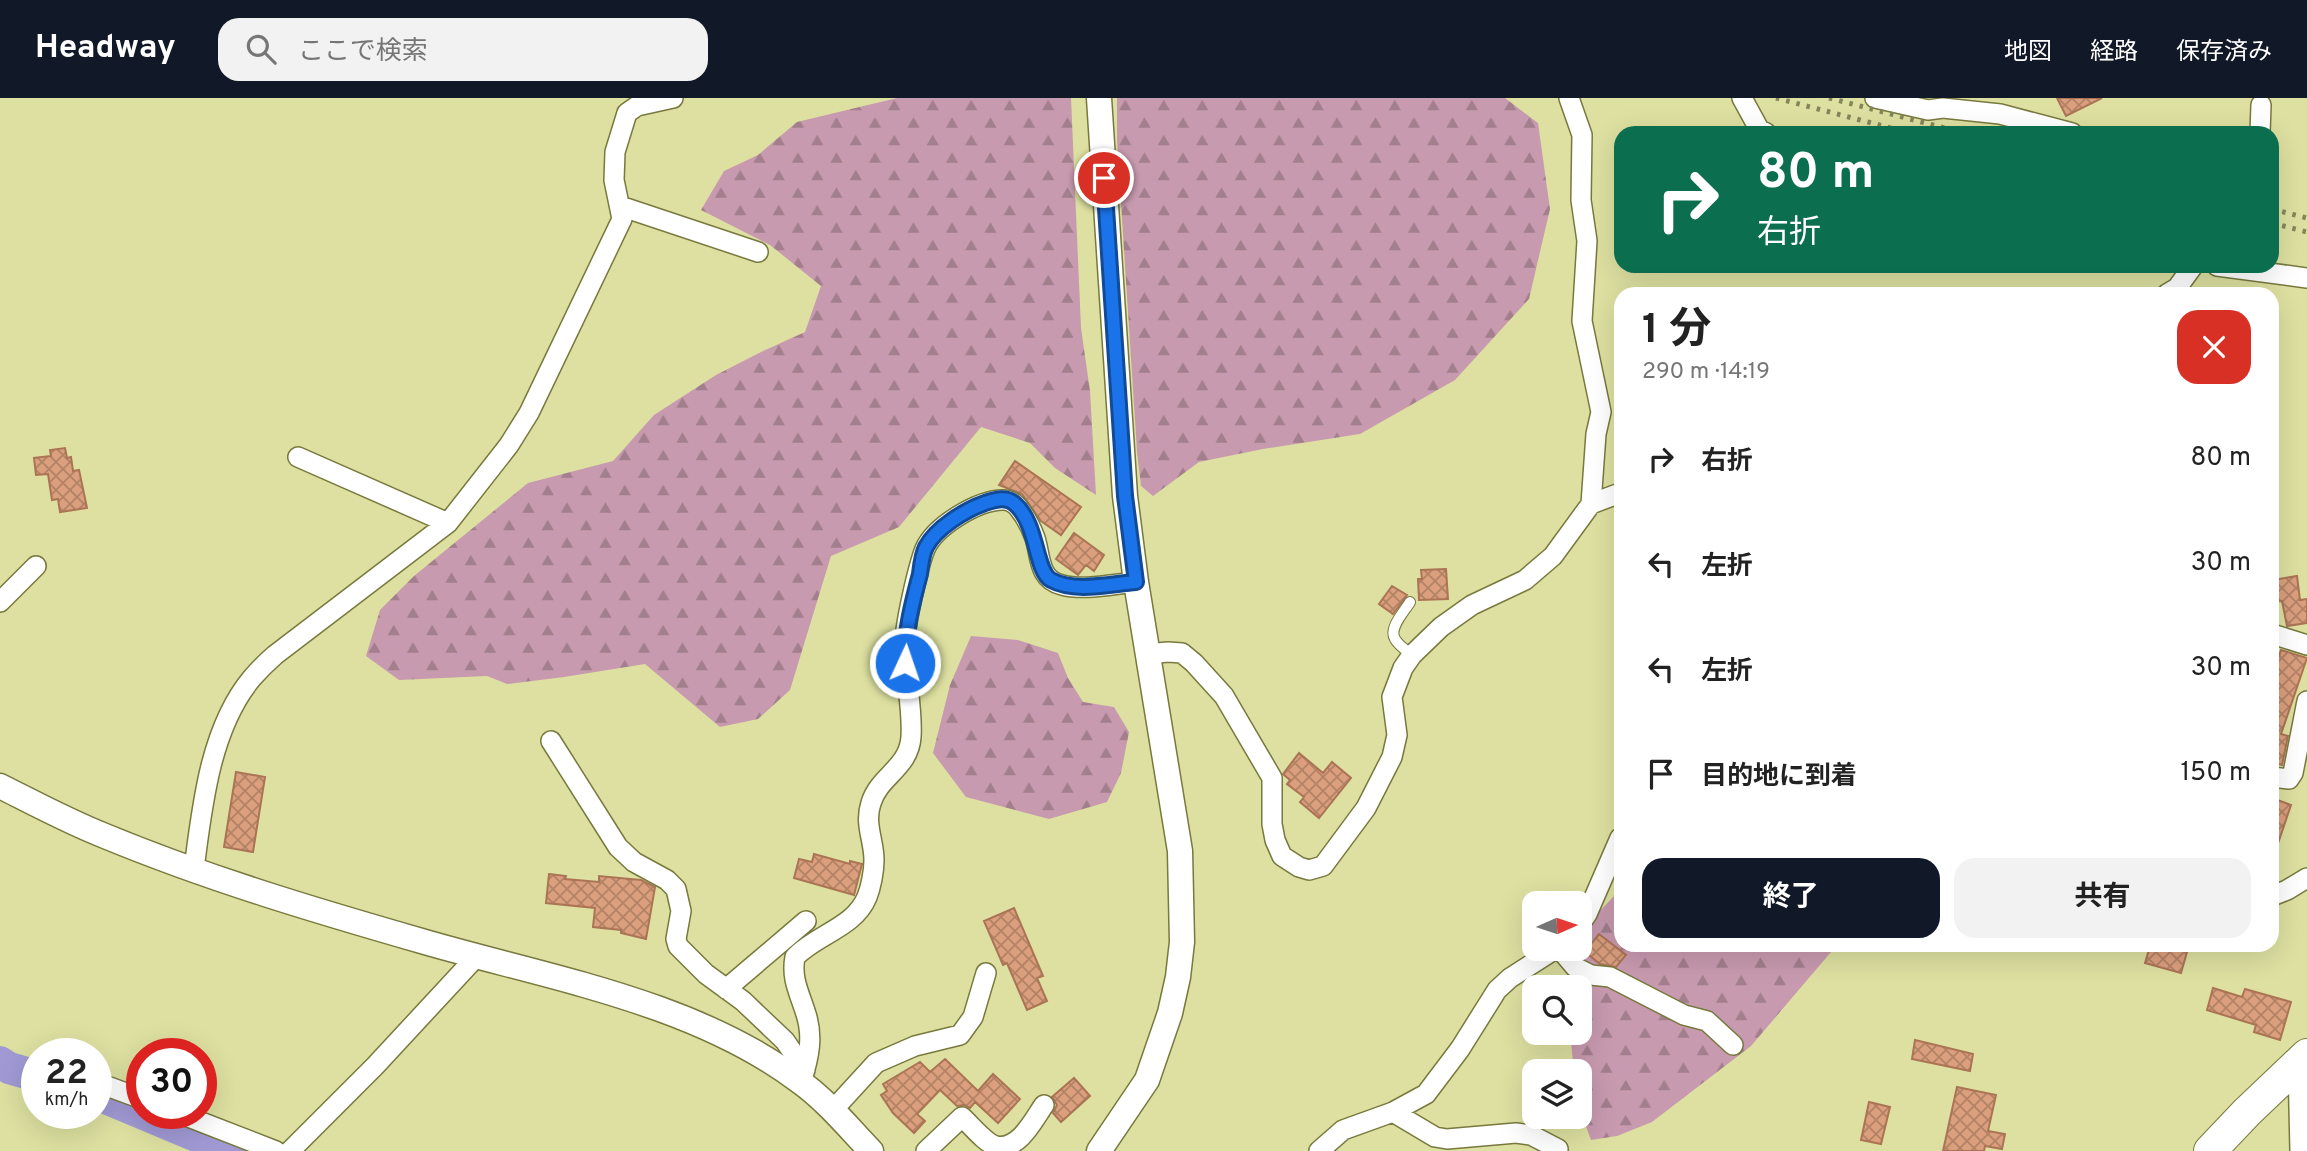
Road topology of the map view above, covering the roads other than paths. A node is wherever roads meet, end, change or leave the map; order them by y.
1 (674, 98) edge
2 (1099, 98) edge
3 (1569, 98) edge
4 (1742, 98) edge
5 (1875, 98) edge
6 (1944, 103) edge
7 (2261, 105) dead end
8 (1757, 126) edge
9 (2045, 126) edge
10 (2260, 126) edge
11 (620, 206) junction
12 (758, 252) dead end
13 (2270, 273) edge
14 (2307, 278) edge
15 (298, 457) dead end
16 (1614, 495) edge
17 (1591, 504) junction
18 (448, 523) junction
19 (36, 566) dead end
20 (1136, 582) junction
21 (0, 602) edge
22 (1410, 603) dead end
23 (2279, 636) edge
24 (2307, 645) edge
25 (1147, 654) junction
26 (1412, 655) junction
27 (2307, 701) edge
28 (551, 741) dead end
29 (2279, 778) edge
30 (0, 786) edge
31 (1614, 852) edge
32 (194, 869) junction
33 (2307, 878) edge
34 (2279, 893) edge
35 (1592, 903) edge
36 (806, 921) dead end
37 (477, 957) junction
38 (1537, 961) edge
39 (1570, 961) edge
40 (986, 973) dead end
41 (726, 989) junction
42 (1733, 1045) dead end
43 (2303, 1060) edge
44 (803, 1076) junction
45 (1044, 1105) dead end
46 (832, 1111) junction
47 (1393, 1112) junction
48 (217, 1128) edge
49 (1530, 1143) edge
50 (1558, 1149) dead end
51 (276, 1151) edge
52 (290, 1151) edge
53 (871, 1151) edge
54 (926, 1151) edge
55 (1099, 1151) edge
56 (1319, 1151) edge
57 (2210, 1151) edge
58 (2300, 1151) edge

1 - 11 street
2 - 20 street
3 - 17 street
4 - 8 street
5 - 6 street
6 - 9 street
7 - 10 street
11 - 12 street
11 - 18 street
13 - 14 street
15 - 18 street
16 - 17 street
17 - 26 street
18 - 32 street
19 - 21 street
20 - 25 street
20 - 44 street
22 - 26 lane
23 - 24 street
25 - 26 street
25 - 55 street
27 - 29 street
28 - 41 street
30 - 32 street
31 - 35 street
32 - 37 street
33 - 34 street
36 - 41 street
37 - 44 street
37 - 52 street
38 - 47 street
39 - 42 street
40 - 46 street
41 - 44 street
43 - 57 main road
43 - 58 street
44 - 46 street
45 - 54 street
46 - 53 street
47 - 49 street
47 - 56 street
48 - 51 street
49 - 50 street

